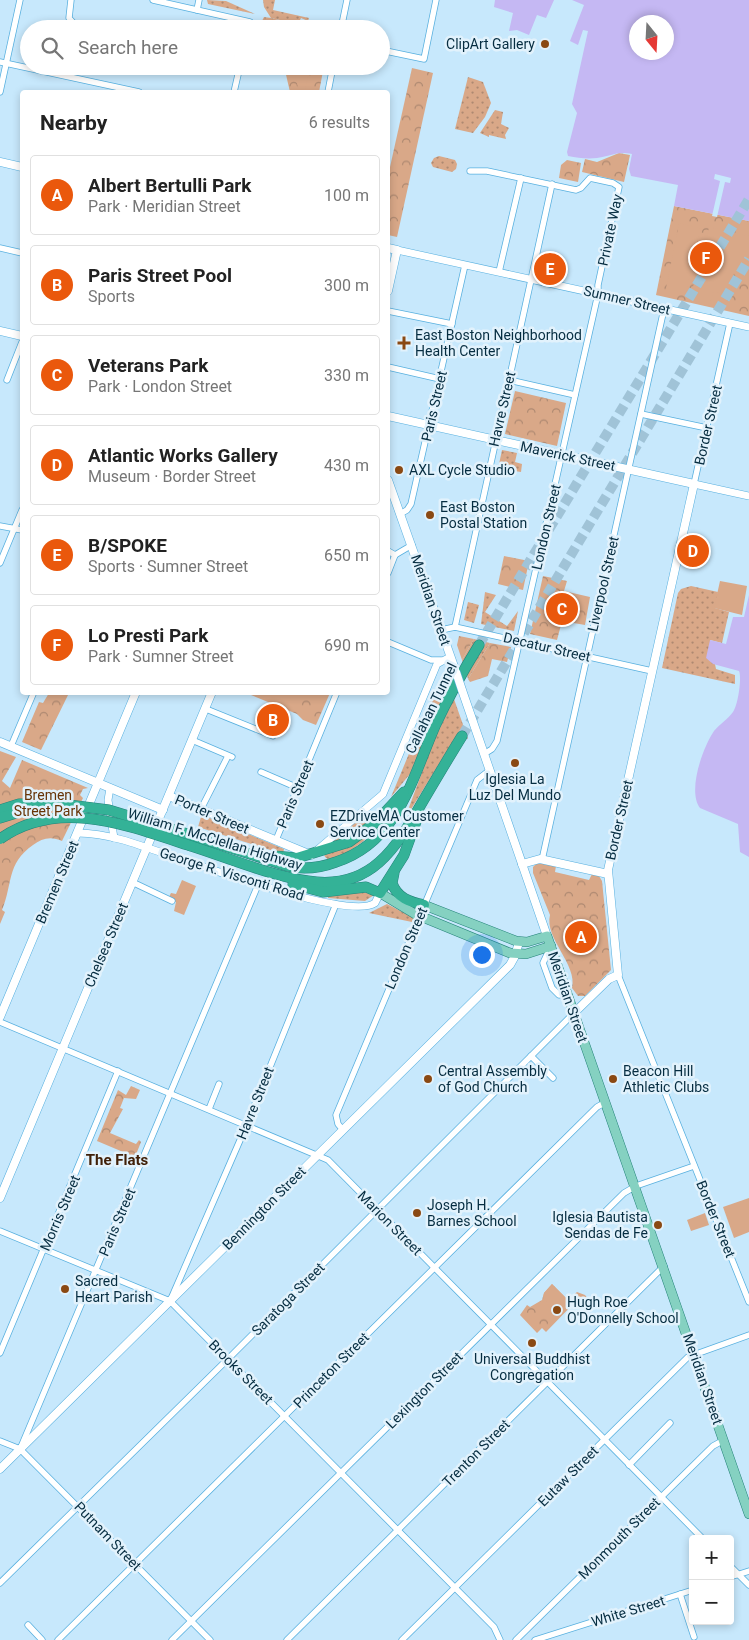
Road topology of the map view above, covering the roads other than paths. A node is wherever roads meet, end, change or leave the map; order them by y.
1 (20, 0) edge
2 (72, 0) edge
3 (153, 0) edge
4 (199, 0) edge
5 (348, 0) edge
6 (436, 0) edge
7 (196, 10) junction
8 (71, 20) edge
9 (241, 20) edge
10 (343, 20) edge
11 (390, 52) edge
12 (3, 62) edge
13 (20, 66) edge
14 (62, 75) edge
15 (237, 75) edge
16 (331, 75) edge
17 (130, 90) edge
18 (234, 90) edge
19 (328, 90) edge
20 (0, 92) edge
21 (0, 162) edge
22 (20, 167) edge
23 (470, 171) dead end
24 (521, 178) junction
25 (552, 184) junction
26 (0, 248) edge
27 (390, 248) edge
28 (397, 250) junction
29 (20, 253) edge
30 (465, 265) junction
31 (390, 269) edge
32 (498, 272) junction
33 (392, 274) junction
34 (532, 279) junction
35 (390, 282) edge
36 (598, 294) junction
37 (664, 309) junction
38 (390, 311) edge
39 (730, 323) junction
40 (452, 324) junction
41 (749, 328) edge
42 (0, 331) edge
43 (20, 336) edge
44 (20, 347) edge
45 (390, 367) edge
46 (440, 379) junction
47 (7, 380) dead end
48 (509, 380) junction
49 (575, 395) junction
50 (641, 414) junction
51 (390, 416) edge
52 (430, 425) junction
53 (707, 428) junction
54 (495, 440) junction
55 (562, 455) junction
56 (628, 470) junction
57 (694, 484) junction
58 (390, 486) edge
59 (749, 496) edge
60 (400, 514) junction
61 (20, 515) edge
62 (0, 526) edge
63 (14, 529) junction
64 (20, 530) edge
65 (412, 545) junction
66 (390, 552) edge
67 (395, 554) junction
68 (0, 564) edge
69 (390, 568) edge
70 (455, 627) junction
71 (441, 630) junction
72 (520, 641) junction
73 (390, 643) edge
74 (479, 645) tunnel mouth
75 (586, 656) junction
76 (450, 657) junction
77 (441, 660) junction
78 (652, 671) junction
79 (33, 695) edge
80 (135, 695) edge
81 (211, 695) edge
82 (336, 695) edge
83 (206, 709) junction
84 (273, 736) dead end
85 (462, 736) tunnel mouth
86 (192, 740) junction
87 (0, 742) edge
88 (11, 746) junction
89 (484, 754) junction
90 (490, 770) junction
91 (261, 772) dead end
92 (98, 783) junction
93 (411, 783) junction
94 (110, 788) junction
95 (298, 788) junction
96 (169, 796) junction
97 (61, 804) junction
98 (421, 804) junction
99 (0, 810) edge
100 (163, 810) junction
101 (201, 810) junction
102 (0, 818) edge
103 (78, 833) junction
104 (114, 838) junction
105 (0, 839) edge
106 (276, 840) junction
107 (193, 841) junction
108 (147, 848) junction
109 (252, 854) junction
110 (312, 855) junction
111 (542, 860) junction
112 (236, 861) junction
113 (522, 864) junction
114 (395, 871) junction
115 (608, 874) junction
116 (132, 882) junction
117 (258, 885) junction
118 (380, 893) junction
119 (172, 901) dead end
120 (336, 904) junction
121 (424, 905) junction
122 (420, 916) junction
123 (547, 936) junction
124 (519, 942) junction
125 (551, 946) junction
126 (516, 954) junction
127 (618, 975) junction
128 (574, 1013) junction
129 (0, 1017) edge
130 (0, 1022) edge
131 (63, 1048) junction
132 (531, 1056) junction
133 (118, 1071) junction
134 (553, 1078) dead end
135 (219, 1084) dead end
136 (171, 1093) junction
137 (606, 1102) junction
138 (209, 1109) junction
139 (246, 1124) junction
140 (343, 1130) junction
141 (318, 1155) junction
142 (694, 1166) junction
143 (636, 1186) junction
144 (0, 1198) edge
145 (376, 1210) junction
146 (0, 1231) edge
147 (44, 1250) junction
148 (664, 1266) junction
149 (434, 1268) junction
150 (96, 1271) junction
151 (170, 1301) junction
152 (749, 1302) edge
153 (490, 1324) junction
154 (749, 1335) edge
155 (0, 1354) edge
156 (694, 1354) junction
157 (228, 1359) junction
158 (547, 1382) junction
159 (284, 1416) junction
160 (670, 1423) dead end
161 (604, 1440) junction
162 (724, 1440) junction
163 (0, 1441) edge
164 (20, 1449) junction
165 (629, 1465) junction
166 (0, 1469) edge
167 (341, 1472) junction
168 (661, 1496) junction
169 (78, 1506) junction
170 (749, 1514) edge
171 (398, 1530) junction
172 (699, 1535) edge
173 (135, 1564) junction
174 (734, 1570) edge
175 (749, 1571) edge
176 (739, 1574) junction
177 (734, 1576) edge
178 (0, 1582) edge
179 (749, 1585) edge
180 (455, 1588) junction
181 (689, 1591) edge
182 (680, 1594) junction
183 (191, 1621) junction
184 (28, 1625) dead end
185 (694, 1637) dead end
186 (42, 1640) edge
187 (58, 1640) edge
188 (172, 1640) edge
189 (210, 1640) edge
190 (287, 1640) edge
191 (402, 1640) edge
192 (500, 1640) edge
193 (516, 1640) edge
194 (535, 1640) edge

1 - 12 street
2 - 8 street
3 - 7 street
4 - 7 street
5 - 10 street
6 - 11 street
7 - 9 street
12 - 13 street
12 - 20 street
14 - 17 street
15 - 18 street
16 - 19 street
21 - 22 main road
23 - 24 street
24 - 25 street
24 - 32 street
25 - 34 street, Havre Street
25 - 36 street, Private Way
26 - 29 street
27 - 28 main road, Sumner Street
28 - 30 street, Sumner Street
28 - 33 main road
30 - 32 street, Sumner Street
30 - 40 street, Paris Street
31 - 33 main road
32 - 34 street, Sumner Street
33 - 35 main road
34 - 36 street, Sumner Street
34 - 48 street, Havre Street
36 - 37 street, Sumner Street
36 - 49 street, London Street
37 - 39 street, Sumner Street
37 - 50 street, Liverpool Street
38 - 40 street
39 - 41 street, Sumner Street
39 - 53 street, Border Street
40 - 46 street, Paris Street
42 - 43 main road
44 - 47 street
45 - 46 street
46 - 52 street, Paris Street
48 - 49 street
48 - 54 street, Havre Street
49 - 55 street, London Street
50 - 53 street
50 - 56 street, Liverpool Street
51 - 52 main road, Maverick Street
52 - 54 main road, Maverick Street
52 - 60 street, Paris Street
53 - 57 street, Border Street
54 - 55 main road, Maverick Street
54 - 70 street, Havre Street
55 - 56 main road, Maverick Street
55 - 72 street, London Street
56 - 57 main road, Maverick Street
56 - 75 street, Liverpool Street
57 - 59 street, Maverick Street
57 - 78 main road, Border Street
58 - 60 main road, Meridian Street
60 - 65 main road, Meridian Street
61 - 63 street
62 - 63 street
63 - 64 street
63 - 68 street
65 - 67 street
65 - 71 main road, Meridian Street
66 - 67 street
67 - 69 street
70 - 71 street, Decatur Street
70 - 72 street, Decatur Street
71 - 76 main road, Meridian Street
72 - 75 street, Decatur Street
72 - 89 street, London Street
73 - 77 street
74 - 93 highway, Callahan Tunnel
75 - 78 street, Decatur Street
75 - 111 street, Liverpool Street
76 - 77 street
76 - 89 main road, Meridian Street, bridge
77 - 110 street
78 - 115 main road, Border Street
79 - 88 street
80 - 92 main road, Bremen Street
81 - 83 main road, Chelsea Street
82 - 95 street, Paris Street
83 - 84 street
83 - 86 main road, Chelsea Street
85 - 98 highway
86 - 96 main road, Chelsea Street
86 - 101 street
87 - 88 main road, Porter Street
88 - 92 main road, Porter Street
89 - 90 main road, Meridian Street
90 - 113 main road, Meridian Street
90 - 121 street, London Street
91 - 95 street
92 - 94 main road, Porter Street
92 - 103 main road, Bremen Street
93 - 109 highway, William F. McClellan Highway
93 - 110 highway
94 - 100 main road, Porter Street
94 - 104 street
95 - 106 street, Paris Street
96 - 100 main road, Chelsea Street
96 - 101 main road, Porter Street
97 - 99 highway
97 - 102 highway, William F. McClellan Highway
97 - 107 highway, William F. McClellan Highway, bridge
98 - 112 highway, William F. McClellan Highway
98 - 114 highway
100 - 108 main road, Chelsea Street
101 - 106 main road, Porter Street
103 - 104 street, George R. Visconti Road
103 - 129 main road, Bremen Street
104 - 108 street, George R. Visconti Road
105 - 107 highway, William F. McClellan Highway, bridge
106 - 110 main road, Porter Street
107 - 109 highway, William F. McClellan Highway
107 - 112 highway, William F. McClellan Highway
108 - 116 main road, Chelsea Street
108 - 117 street, George R. Visconti Road
109 - 110 highway
111 - 113 main road
111 - 115 main road
112 - 118 highway
113 - 123 main road, Meridian Street
114 - 118 highway
114 - 121 highway
115 - 127 main road, Border Street
116 - 119 street
116 - 131 main road, Chelsea Street
117 - 120 street, George R. Visconti Road
117 - 136 street, Paris Street
118 - 120 street, George R. Visconti Road
118 - 122 main road
120 - 139 street, Havre Street
121 - 122 street, London Street
121 - 124 main road
122 - 126 main road
122 - 140 street, London Street
123 - 124 main road
123 - 125 main road, Meridian Street
124 - 126 main road, Bennington Street
125 - 126 main road
125 - 128 main road, Meridian Street
126 - 140 main road, Bennington Street
127 - 128 main road
127 - 142 street, Border Street
128 - 132 street, Saratoga Street
128 - 137 main road, Meridian Street
130 - 131 street, Marion Street
131 - 133 street, Marion Street
131 - 144 main road, Chelsea Street
132 - 134 street
132 - 145 street, Saratoga Street
133 - 136 street, Marion Street
133 - 147 street, Morris Street
135 - 138 street
136 - 138 street, Marion Street
136 - 150 street, Paris Street
137 - 143 main road, Meridian Street
137 - 149 street, Princeton Street
138 - 139 street, Marion Street
139 - 141 street, Marion Street
139 - 151 street, Havre Street
140 - 141 main road, Bennington Street
141 - 145 street, Marion Street
141 - 151 main road, Bennington Street
142 - 143 street, Lexington Street
142 - 152 street, Border Street
143 - 148 main road, Meridian Street
143 - 153 street, Lexington Street
145 - 149 street, Marion Street
145 - 157 street, Saratoga Street
146 - 147 street, Brooks Street
147 - 150 street, Brooks Street
147 - 155 street, Morris Street
148 - 156 main road, Meridian Street
148 - 158 street, Trenton Street
149 - 153 street, Marion Street
149 - 159 street, Princeton Street
150 - 151 street, Brooks Street
150 - 164 street, Paris Street
151 - 157 street, Brooks Street
151 - 164 main road, Bennington Street
153 - 158 street, Marion Street
153 - 167 street, Lexington Street
154 - 156 street, Eutaw Street
156 - 161 street, Eutaw Street
156 - 162 main road, Meridian Street
157 - 159 street, Brooks Street
157 - 169 street, Saratoga Street
158 - 161 street, Marion Street
158 - 171 street, Trenton Street
159 - 167 street, Brooks Street
159 - 173 street, Princeton Street
160 - 165 street
161 - 165 street, Marion Street
161 - 180 street, Eutaw Street
162 - 168 street, Monmouth Street
162 - 170 main road, Meridian Street
163 - 164 street, Putnam Street
164 - 166 main road, Bennington Street
164 - 169 street, Putnam Street
165 - 168 street, Marion Street
167 - 171 street, Brooks Street
167 - 183 street, Lexington Street
168 - 172 street, Marion Street
168 - 193 street, Monmouth Street
169 - 173 street, Putnam Street
169 - 178 street, Saratoga Street
171 - 180 street, Brooks Street
171 - 190 street, Trenton Street
173 - 183 street, Putnam Street
173 - 187 street, Princeton Street
174 - 176 street
175 - 176 street
176 - 177 street
176 - 179 street
180 - 191 street, Eutaw Street
180 - 192 street, Brooks Street
181 - 182 street, White Street
182 - 185 street
182 - 194 street, White Street
183 - 188 street, Lexington Street
183 - 189 street, Putnam Street
184 - 186 street

